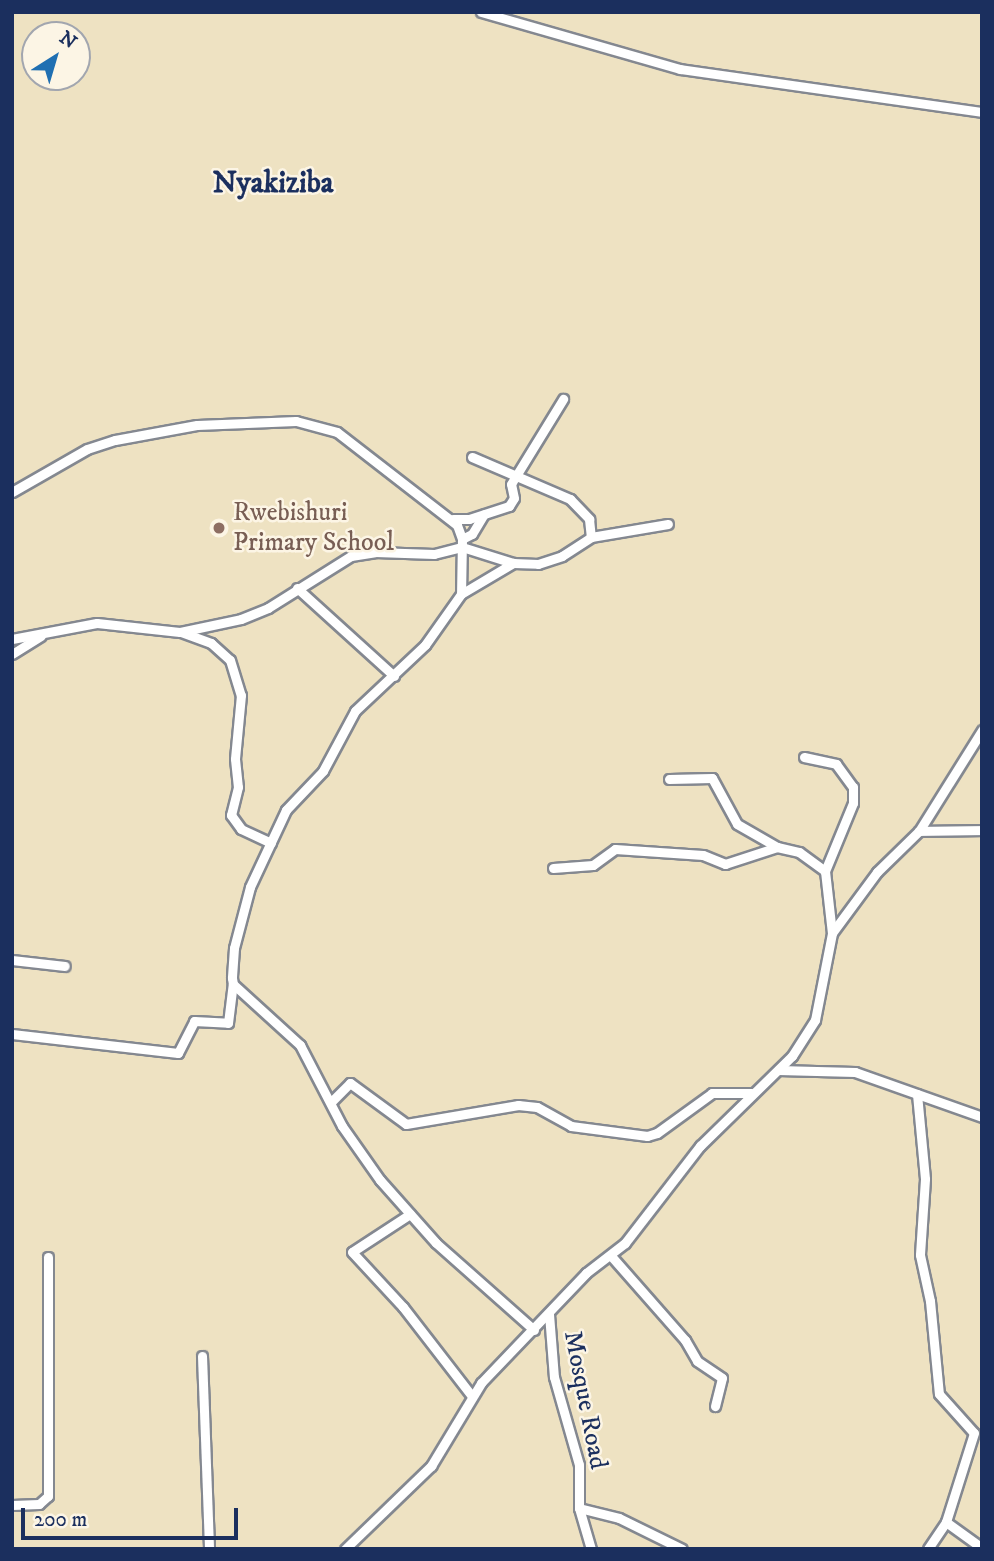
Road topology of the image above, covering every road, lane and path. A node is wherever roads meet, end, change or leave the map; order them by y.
1 (481, 12) edge
2 (982, 112) edge
3 (563, 399) dead end
4 (472, 457) dead end
5 (517, 476) junction
6 (12, 492) edge
7 (484, 514) junction
8 (453, 519) junction
9 (668, 524) dead end
10 (591, 537) junction
11 (462, 543) junction
12 (513, 564) junction
13 (297, 588) junction
14 (461, 594) junction
15 (180, 632) junction
16 (45, 633) junction
17 (12, 639) edge
18 (12, 654) edge
19 (394, 676) junction
20 (982, 730) edge
21 (804, 757) dead end
22 (669, 779) dead end
23 (982, 830) edge
24 (919, 831) junction
25 (271, 843) junction
26 (777, 847) junction
27 (553, 868) dead end
28 (825, 871) junction
29 (832, 933) junction
30 (12, 960) edge
31 (65, 966) dead end
32 (233, 984) junction
33 (12, 1034) edge
34 (778, 1070) junction
35 (751, 1093) junction
36 (917, 1094) junction
37 (331, 1102) junction
38 (982, 1117) edge
39 (410, 1214) junction
40 (48, 1257) dead end
41 (612, 1257) junction
42 (549, 1314) junction
43 (534, 1329) junction
44 (202, 1356) dead end
45 (471, 1395) junction
46 (715, 1406) dead end
47 (12, 1505) edge
48 (579, 1508) junction
49 (946, 1522) junction
50 (982, 1548) edge
51 (209, 1549) edge
52 (345, 1549) edge
53 (591, 1549) edge
54 (682, 1549) edge
55 (928, 1549) edge

1 - 2 street
3 - 5 street
4 - 5 street
5 - 7 street
5 - 10 street
6 - 8 street
7 - 8 street
7 - 11 street
8 - 11 street
9 - 10 street
10 - 12 street
11 - 12 street
11 - 13 street
11 - 14 street
12 - 14 street
13 - 15 street
13 - 19 street
14 - 19 street
15 - 16 street
15 - 25 street
16 - 17 street
16 - 18 street
19 - 25 street
20 - 24 street
21 - 28 street
22 - 26 street
23 - 24 street
24 - 29 street
25 - 32 street
26 - 27 street
26 - 28 street
28 - 29 street
29 - 34 street
30 - 31 street
32 - 33 street
32 - 37 street
34 - 35 street
34 - 36 street
35 - 37 street
35 - 41 street
36 - 38 street
36 - 49 street
37 - 39 street
39 - 43 street
39 - 45 street
40 - 47 street
41 - 42 street
41 - 46 street
42 - 43 street
42 - 48 street, Mosque Road
43 - 45 street
44 - 51 street
45 - 52 street
48 - 53 street
48 - 54 street, Mosque Road
49 - 50 street
49 - 55 street

